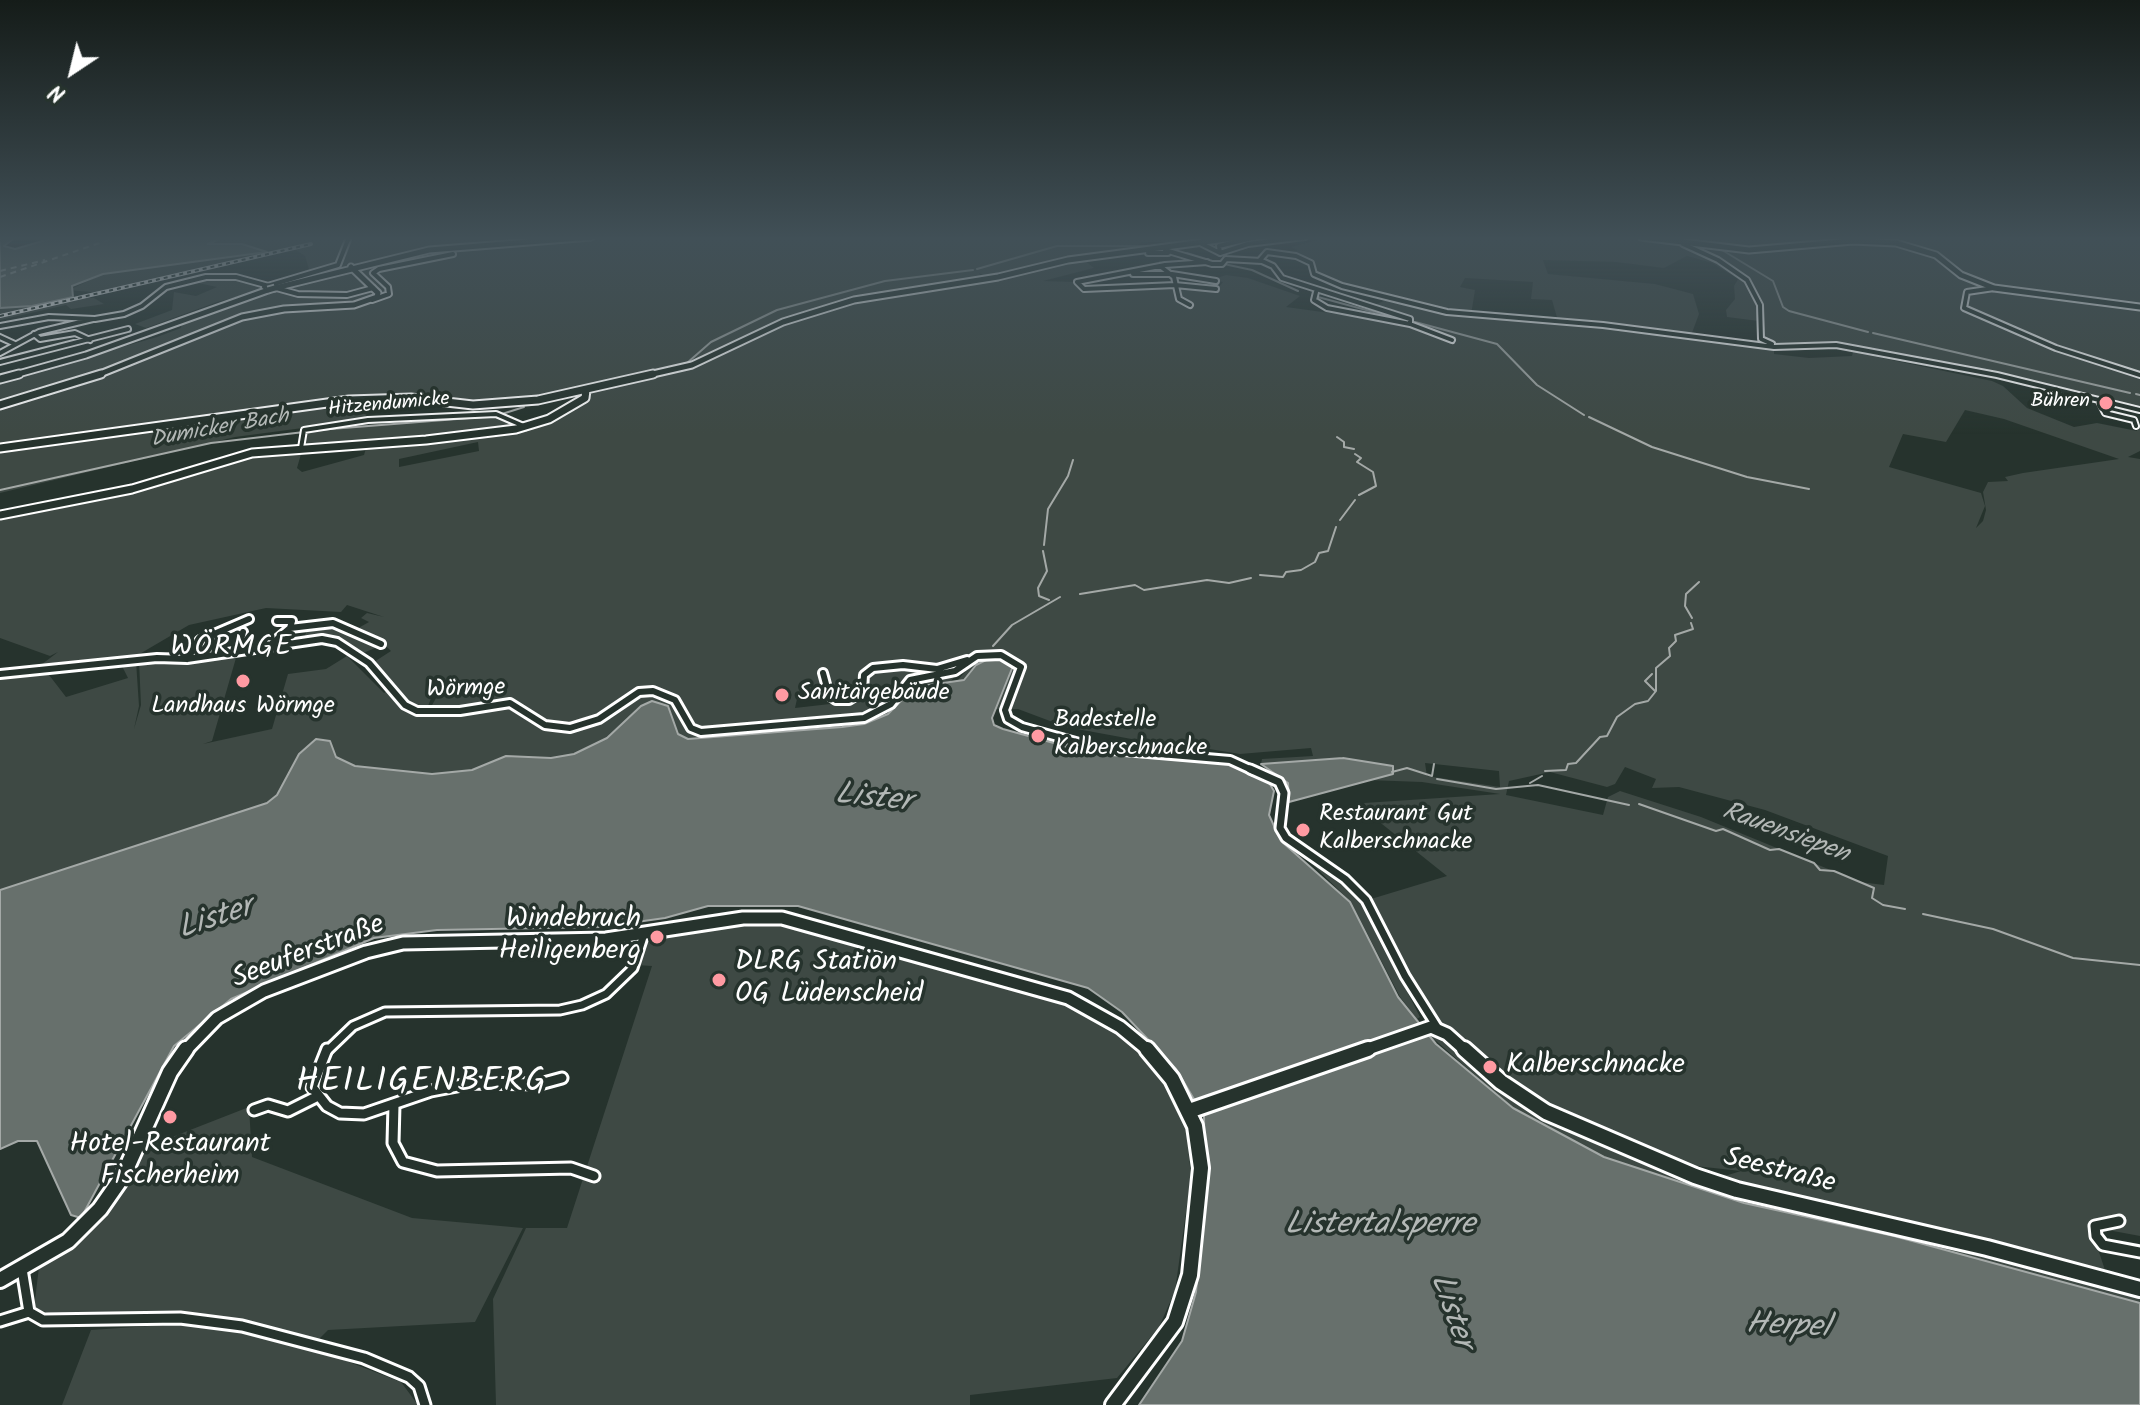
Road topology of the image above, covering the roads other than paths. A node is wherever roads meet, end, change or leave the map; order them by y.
1 (146, 303) edge
2 (229, 303) edge
3 (352, 303) edge
4 (846, 303) edge
5 (1187, 303) edge
6 (1318, 303) edge
7 (1353, 303) edge
8 (1407, 303) edge
9 (1759, 303) edge
10 (1965, 303) edge
11 (2106, 303) edge
12 (1190, 305) dead end
13 (2140, 307) edge
14 (95, 319) junction
15 (1410, 324) junction
16 (0, 326) edge
17 (128, 329) dead end
18 (34, 334) junction
19 (0, 337) edge
20 (40, 339) junction
21 (90, 340) junction
22 (1452, 340) dead end
23 (0, 344) edge
24 (12, 345) junction
25 (1791, 346) junction
26 (1, 352) edge
27 (0, 362) edge
28 (2140, 375) edge
29 (0, 379) edge
30 (586, 390) junction
31 (2100, 403) junction
32 (0, 405) edge
33 (2139, 410) edge
34 (526, 427) junction
35 (0, 448) edge
36 (301, 448) junction
37 (0, 515) edge
38 (249, 619) dead end
39 (277, 621) dead end
40 (290, 628) junction
41 (243, 632) dead end
42 (381, 644) dead end
43 (269, 646) junction
44 (238, 651) junction
45 (977, 656) junction
46 (187, 659) junction
47 (823, 673) dead end
48 (0, 674) edge
49 (644, 934) junction
50 (1439, 1030) junction
51 (562, 1078) dead end
52 (318, 1096) junction
53 (394, 1105) junction
54 (254, 1110) dead end
55 (1194, 1110) junction
56 (594, 1176) dead end
57 (2119, 1221) dead end
58 (2140, 1252) edge
59 (22, 1269) junction
60 (0, 1280) edge
61 (2140, 1289) edge
62 (29, 1312) junction
63 (0, 1321) edge
64 (425, 1405) edge
65 (1113, 1405) edge

1 - 14 street
2 - 29 street
3 - 32 street
4 - 30 street
5 - 12 street
6 - 15 street
7 - 15 street
8 - 25 street
9 - 25 street
10 - 28 street
11 - 13 street
14 - 16 street
14 - 18 street
15 - 22 street
17 - 21 street
18 - 20 street
18 - 24 street
19 - 24 street
20 - 21 street
20 - 24 street
21 - 27 street
23 - 24 street
24 - 26 street
25 - 31 street
30 - 34 street, Hitzendumicke
30 - 35 street
31 - 33 street
31 - 33 street
34 - 36 street, Hitzendumicke
34 - 36 street, Hitzendumicke
36 - 37 street
38 - 46 street
39 - 40 street
40 - 42 street
40 - 43 street
41 - 44 street
43 - 44 street, Wörmge
43 - 45 street, Wörmge
44 - 46 street, Wörmge
45 - 47 street
45 - 50 street
46 - 48 street, Wörmge
49 - 52 street
49 - 55 street, Seeuferstraße
49 - 59 street, Seeuferstraße
50 - 55 street
50 - 61 street, Seestraße
51 - 53 street
52 - 53 street
52 - 54 street
53 - 56 street
55 - 65 street, Seeuferstraße
57 - 58 street
59 - 60 street, Seeuferstraße
59 - 62 street
62 - 63 street
62 - 64 street

